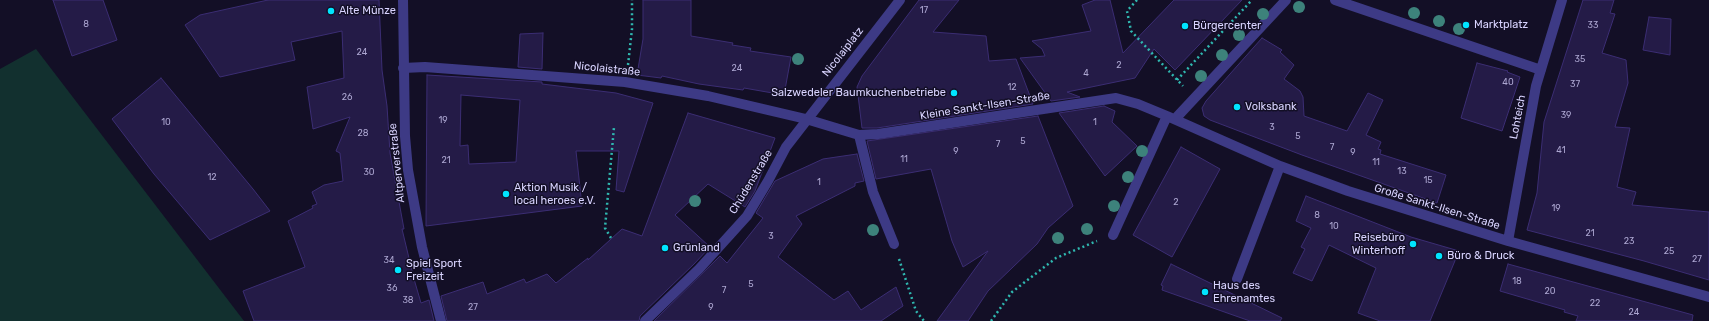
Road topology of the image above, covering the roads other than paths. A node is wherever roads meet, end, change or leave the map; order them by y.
1 (403, 0) edge
2 (900, 0) edge
3 (1286, 0) edge
4 (1335, 0) edge
5 (1562, 0) edge
6 (403, 68) junction
7 (1541, 70) junction
8 (1171, 118) junction
9 (806, 119) junction
10 (859, 135) junction
11 (1280, 166) junction
12 (1113, 235) road end
13 (1508, 241) junction
14 (894, 244) road end
15 (1237, 279) dead end
16 (1709, 297) edge
17 (441, 321) edge
18 (645, 321) edge

1 - 6 street, Altperverstraße
2 - 9 street, Nicolaiplatz
3 - 8 street
4 - 7 street
5 - 7 street, Lohteich
6 - 9 street, Nicolaistraße
6 - 17 street, Altperverstraße
7 - 13 street, Lohteich
8 - 10 street, Kleine Sankt-Ilsen-Straße
8 - 11 street, Große Sankt-Ilsen-Straße
8 - 12 street
9 - 10 street, Kleine Sankt-Ilsen-Straße
9 - 18 street, Chüdenstraße
10 - 14 street
11 - 13 street, Große Sankt-Ilsen-Straße
11 - 15 street
13 - 16 street, Große Sankt-Ilsen-Straße

